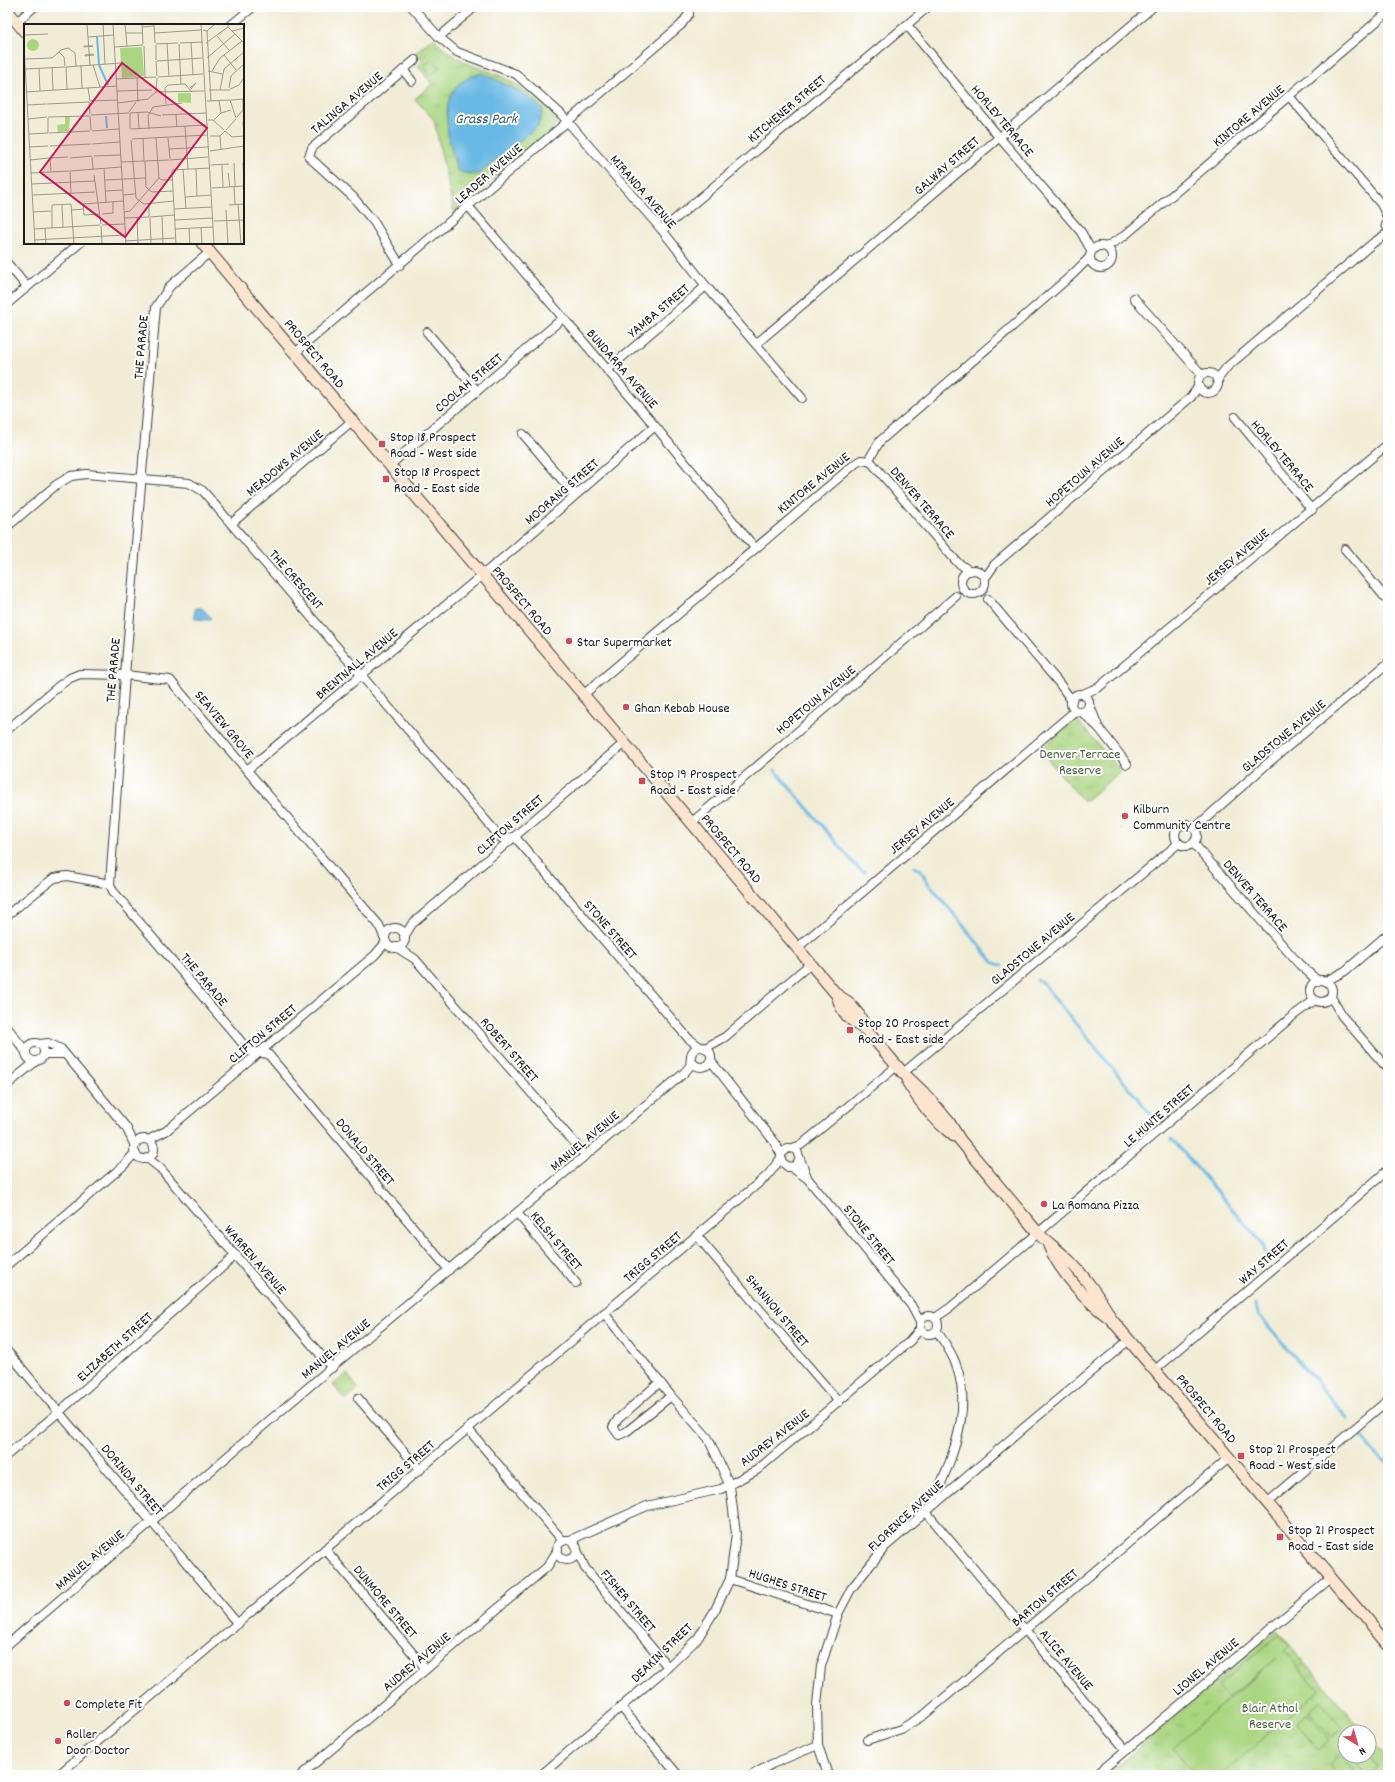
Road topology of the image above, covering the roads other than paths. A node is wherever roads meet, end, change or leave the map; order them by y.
1 (34, 7) edge
2 (252, 7) edge
3 (412, 7) edge
4 (475, 7) edge
5 (688, 7) edge
6 (928, 7) edge
7 (1153, 7) edge
8 (7, 10) edge
9 (1388, 12) edge
10 (17, 22) junction
11 (232, 24) edge
12 (907, 25) junction
13 (24, 31) edge
14 (438, 38) junction
15 (415, 60) dead end
16 (403, 70) junction
17 (412, 81) dead end
18 (1289, 96) junction
19 (567, 122) junction
20 (999, 137) junction
21 (1381, 204) junction
22 (469, 207) junction
23 (1388, 209) edge
24 (1388, 226) edge
25 (662, 230) junction
26 (1081, 232) junction
27 (79, 244) edge
28 (203, 244) edge
29 (1106, 248) junction
30 (210, 252) junction
31 (1091, 258) junction
32 (7, 263) edge
33 (400, 265) junction
34 (706, 286) junction
35 (27, 287) junction
36 (1134, 298) dead end
37 (7, 304) edge
38 (563, 318) junction
39 (427, 332) dead end
40 (756, 344) junction
41 (295, 353) junction
42 (607, 370) junction
43 (1202, 376) junction
44 (1215, 377) junction
45 (1201, 389) junction
46 (477, 392) junction
47 (802, 398) dead end
48 (1235, 417) dead end
49 (352, 421) junction
50 (655, 426) junction
51 (523, 434) dead end
52 (1388, 444) edge
53 (868, 461) junction
54 (390, 465) junction
55 (142, 478) junction
56 (576, 495) junction
57 (1312, 510) junction
58 (8, 523) edge
59 (232, 523) junction
60 (755, 548) junction
61 (1344, 549) dead end
62 (957, 562) junction
63 (995, 564) junction
64 (974, 571) junction
65 (482, 575) junction
66 (962, 580) junction
67 (985, 583) junction
68 (973, 594) junction
69 (956, 596) junction
70 (988, 599) junction
71 (1388, 602) edge
72 (1388, 663) edge
73 (125, 675) junction
74 (362, 675) junction
75 (1099, 687) junction
76 (583, 694) junction
77 (1077, 703) junction
78 (1090, 704) junction
79 (1099, 728) junction
80 (7, 730) edge
81 (623, 744) junction
82 (1127, 764) dead end
83 (247, 770) junction
84 (691, 823) junction
85 (1196, 828) junction
86 (515, 837) junction
87 (1179, 843) junction
88 (1194, 844) junction
89 (110, 884) junction
90 (7, 915) edge
91 (412, 924) junction
92 (379, 925) junction
93 (395, 928) junction
94 (1388, 934) edge
95 (404, 939) junction
96 (390, 944) junction
97 (797, 948) junction
98 (415, 959) junction
99 (810, 964) junction
100 (1322, 984) junction
101 (1313, 997) junction
102 (1328, 999) junction
103 (7, 1027) edge
104 (15, 1037) junction
105 (725, 1037) junction
106 (36, 1044) junction
107 (697, 1051) junction
108 (261, 1052) junction
109 (26, 1054) junction
110 (44, 1054) junction
111 (64, 1054) junction
112 (711, 1059) junction
113 (35, 1062) junction
114 (702, 1067) junction
115 (1388, 1069) edge
116 (900, 1070) junction
117 (21, 1073) junction
118 (683, 1074) junction
119 (723, 1078) junction
120 (7, 1085) edge
121 (126, 1127) junction
122 (166, 1131) junction
123 (810, 1138) junction
124 (145, 1139) junction
125 (144, 1152) junction
126 (786, 1152) junction
127 (585, 1155) junction
128 (800, 1158) junction
129 (788, 1167) junction
130 (1388, 1170) edge
131 (768, 1175) junction
132 (808, 1180) junction
133 (517, 1213) junction
134 (1038, 1233) junction
135 (697, 1236) junction
136 (236, 1255) junction
137 (7, 1265) edge
138 (449, 1270) junction
139 (576, 1283) dead end
140 (604, 1313) junction
141 (930, 1326) junction
142 (1129, 1340) junction
143 (7, 1351) edge
144 (332, 1368) junction
145 (1155, 1370) junction
146 (660, 1382) junction
147 (671, 1396) junction
148 (358, 1398) dead end
149 (1388, 1400) edge
150 (838, 1402) junction
151 (59, 1412) junction
152 (468, 1429) junction
153 (7, 1456) edge
154 (1229, 1458) junction
155 (420, 1470) junction
156 (730, 1486) junction
157 (1268, 1502) junction
158 (935, 1504) junction
159 (926, 1512) junction
160 (152, 1522) junction
161 (567, 1545) junction
162 (325, 1550) junction
163 (566, 1559) junction
164 (547, 1567) junction
165 (585, 1568) junction
166 (1331, 1578) junction
167 (730, 1579) junction
168 (838, 1614) junction
169 (238, 1624) junction
170 (1025, 1630) junction
171 (7, 1645) edge
172 (1388, 1645) edge
173 (668, 1666) junction
174 (426, 1669) junction
175 (621, 1707) junction
176 (867, 1740) dead end
177 (818, 1745) junction
178 (1126, 1750) junction
179 (58, 1775) edge
180 (301, 1775) edge
181 (541, 1775) edge
182 (678, 1775) edge
183 (752, 1775) edge
184 (828, 1775) edge
185 (1096, 1775) edge

1 - 10 street
2 - 11 street
3 - 14 street, MIRANDA AVENUE
4 - 14 street
5 - 19 street, LEADER AVENUE
6 - 12 street, KITCHENER STREET
7 - 20 street, GALWAY STREET
8 - 10 main road
9 - 18 street, KINTORE AVENUE
10 - 13 main road
12 - 20 street, HORLEY TERRACE
12 - 25 street, KITCHENER STREET
14 - 19 street, MIRANDA AVENUE
15 - 16 street, TALINGA AVENUE
16 - 17 street, TALINGA AVENUE
16 - 33 street, TALINGA AVENUE
18 - 21 street
18 - 29 street, KINTORE AVENUE
19 - 22 street, LEADER AVENUE
19 - 25 street, MIRANDA AVENUE
20 - 26 street, HORLEY TERRACE
20 - 40 street, GALWAY STREET
21 - 23 street
21 - 24 street
22 - 33 street, LEADER AVENUE
22 - 38 street, BUNDARRA AVENUE
24 - 44 street
25 - 34 street, MIRANDA AVENUE
26 - 29 street, HORLEY TERRACE
26 - 31 street, HORLEY TERRACE
27 - 35 street
28 - 30 main road, PROSPECT ROAD
29 - 31 street, KINTORE AVENUE
29 - 31 street
30 - 41 main road, PROSPECT ROAD
30 - 55 street, THE PARADE
31 - 53 street, KINTORE AVENUE
32 - 35 street
33 - 41 street, LEADER AVENUE
34 - 40 street, MIRANDA AVENUE
34 - 42 street, YAMBA STREET
35 - 37 street
36 - 43 street
38 - 42 street, BUNDARRA AVENUE
38 - 46 street, COOLAH STREET
39 - 46 street
40 - 47 street, MIRANDA AVENUE
41 - 49 main road, PROSPECT ROAD
42 - 50 street, BUNDARRA AVENUE
43 - 44 street
43 - 45 street
44 - 45 street
45 - 63 street, HOPETOUN AVENUE
46 - 54 street, COOLAH STREET
48 - 57 street, HORLEY TERRACE
49 - 54 main road, PROSPECT ROAD
49 - 59 street, MEADOWS AVENUE
50 - 56 street, MOORANG STREET
50 - 60 street, BUNDARRA AVENUE
51 - 56 street
52 - 57 street, JERSEY AVENUE
53 - 60 street, KINTORE AVENUE
53 - 62 street, DENVER TERRACE
54 - 65 main road, PROSPECT ROAD
55 - 58 street, THE CRESCENT
55 - 59 street, THE CRESCENT
55 - 73 street, THE PARADE
56 - 65 street, MOORANG STREET
57 - 75 street, JERSEY AVENUE
59 - 74 street, THE CRESCENT
60 - 76 street, KINTORE AVENUE
61 - 71 street
62 - 64 street, DENVER TERRACE
62 - 66 street, DENVER TERRACE
63 - 64 street, HOPETOUN AVENUE
63 - 67 street, HOPETOUN AVENUE
64 - 66 street, HOPETOUN AVENUE
64 - 67 street, DENVER TERRACE
65 - 74 street, BRENTNALL AVENUE
65 - 76 main road, PROSPECT ROAD
66 - 68 street, DENVER TERRACE
66 - 69 street, HOPETOUN AVENUE
67 - 68 street, HOPETOUN AVENUE
67 - 70 street
68 - 69 street
68 - 70 street
69 - 84 street, HOPETOUN AVENUE
70 - 77 street
72 - 85 street, GLADSTONE AVENUE
73 - 80 street, SEAVIEW GROVE
73 - 83 street, SEAVIEW GROVE
73 - 89 street, THE PARADE
74 - 83 street, BRENTNALL AVENUE
74 - 86 street, THE CRESCENT
75 - 77 street, JERSEY AVENUE
75 - 78 street, JERSEY AVENUE
76 - 81 main road, PROSPECT ROAD
77 - 78 street
77 - 78 street
77 - 79 street
77 - 97 street, JERSEY AVENUE
78 - 79 street
79 - 82 street
81 - 84 main road, PROSPECT ROAD
81 - 86 street, CLIFTON STREET
83 - 92 street, SEAVIEW GROVE
84 - 97 main road, PROSPECT ROAD
85 - 87 street
85 - 88 street
86 - 91 street, CLIFTON STREET
86 - 107 street, STONE STREET
87 - 88 street
87 - 116 street, GLADSTONE AVENUE
88 - 100 street, DENVER TERRACE
89 - 90 street
89 - 108 street, THE PARADE
91 - 93 street, CLIFTON STREET
91 - 95 street, CLIFTON STREET
92 - 93 street
92 - 96 street, SEAVIEW GROVE
93 - 95 street, ROBERT STREET
93 - 96 street
94 - 100 street
95 - 96 street, CLIFTON STREET
95 - 98 street, ROBERT STREET
96 - 98 street, ROBERT STREET
96 - 108 street, CLIFTON STREET
97 - 99 main road, PROSPECT ROAD
98 - 127 street, ROBERT STREET
99 - 105 street
99 - 116 main road, PROSPECT ROAD
100 - 101 street
100 - 102 street
101 - 102 street
101 - 134 street, LE HUNTE STREET
102 - 115 street
103 - 104 street
104 - 106 street, WARREN AVENUE
104 - 109 street
105 - 107 street
105 - 112 street
106 - 109 street
106 - 110 street
106 - 111 street, WARREN AVENUE
107 - 112 street
107 - 114 street
107 - 118 street, MANUEL AVENUE
108 - 122 street, CLIFTON STREET
108 - 138 street, DONALD STREET
109 - 113 street
109 - 117 street
110 - 111 street
110 - 113 street
111 - 121 street, WARREN AVENUE
112 - 114 street
112 - 119 street
113 - 117 street
114 - 118 street, MANUEL AVENUE
114 - 119 street
116 - 123 street, TRIGG STREET
116 - 134 main road, PROSPECT ROAD
117 - 120 street
118 - 127 street, MANUEL AVENUE
119 - 126 street
121 - 124 street, WARREN AVENUE
121 - 125 street, WARREN AVENUE
122 - 124 street, CLIFTON STREET
122 - 125 street, CLIFTON STREET
123 - 126 street, TRIGG STREET
123 - 128 street, TRIGG STREET
124 - 125 street, WARREN AVENUE
124 - 125 street, CLIFTON STREET
125 - 136 street, WARREN AVENUE
125 - 137 street, CLIFTON STREET
126 - 128 street, STONE STREET
126 - 129 street
126 - 131 street, TRIGG STREET
127 - 133 street, MANUEL AVENUE
128 - 129 street, TRIGG STREET
128 - 132 street, STONE STREET
129 - 131 street, TRIGG STREET
129 - 132 street, STONE STREET
130 - 145 street, WAY STREET
131 - 135 street, TRIGG STREET
132 - 141 street, STONE STREET
133 - 138 street, MANUEL AVENUE
133 - 139 street, KELSH STREET
134 - 141 street, AUDREY AVENUE
134 - 142 main road, PROSPECT ROAD
135 - 140 street, TRIGG STREET
135 - 150 street, SHANNON STREET
136 - 144 street, WARREN AVENUE
136 - 151 street, ELIZABETH STREET
138 - 144 street, MANUEL AVENUE
140 - 146 street, DEAKIN STREET
140 - 152 street, TRIGG STREET
141 - 150 street, AUDREY AVENUE
141 - 158 street, STONE STREET
142 - 145 main road, PROSPECT ROAD
142 - 158 street, FLORENCE AVENUE
143 - 151 street, DORINDA STREET
144 - 160 street, MANUEL AVENUE
145 - 154 main road, PROSPECT ROAD
146 - 147 street, DEAKIN STREET
146 - 147 street
147 - 156 street, DEAKIN STREET
148 - 155 street
149 - 157 street
150 - 156 street, AUDREY AVENUE
151 - 153 street, ELIZABETH STREET
151 - 160 street, DORINDA STREET
152 - 155 street, TRIGG STREET
152 - 161 street, FISHER STREET
154 - 157 main road, PROSPECT ROAD
154 - 170 street, BARTON STREET
155 - 162 street, TRIGG STREET
156 - 161 street, AUDREY AVENUE
156 - 167 street, DEAKIN STREET
157 - 166 main road, PROSPECT ROAD
158 - 159 street, FLORENCE AVENUE
159 - 168 street, FLORENCE AVENUE
159 - 170 street, ALICE AVENUE
160 - 169 street, DORINDA STREET
160 - 171 street, MANUEL AVENUE
161 - 163 street
161 - 163 street
161 - 164 street, AUDREY AVENUE
161 - 165 street, FISHER STREET
162 - 169 street, TRIGG STREET
162 - 174 street, DUNMORE STREET
163 - 164 street, AUDREY AVENUE
163 - 165 street, FISHER STREET
164 - 174 street, AUDREY AVENUE
165 - 173 street, FISHER STREET
166 - 172 main road, PROSPECT ROAD
166 - 178 street, LIONEL AVENUE
167 - 168 street, HUGHES STREET
167 - 173 street, DEAKIN STREET
168 - 177 street, FLORENCE AVENUE
169 - 179 street, TRIGG STREET
170 - 176 street, BARTON STREET
170 - 178 street, ALICE AVENUE
173 - 175 street, DEAKIN STREET
174 - 180 street, AUDREY AVENUE
175 - 181 street, DEAKIN STREET
175 - 182 street
177 - 183 street
177 - 184 street, FLORENCE AVENUE
178 - 185 street, LIONEL AVENUE

